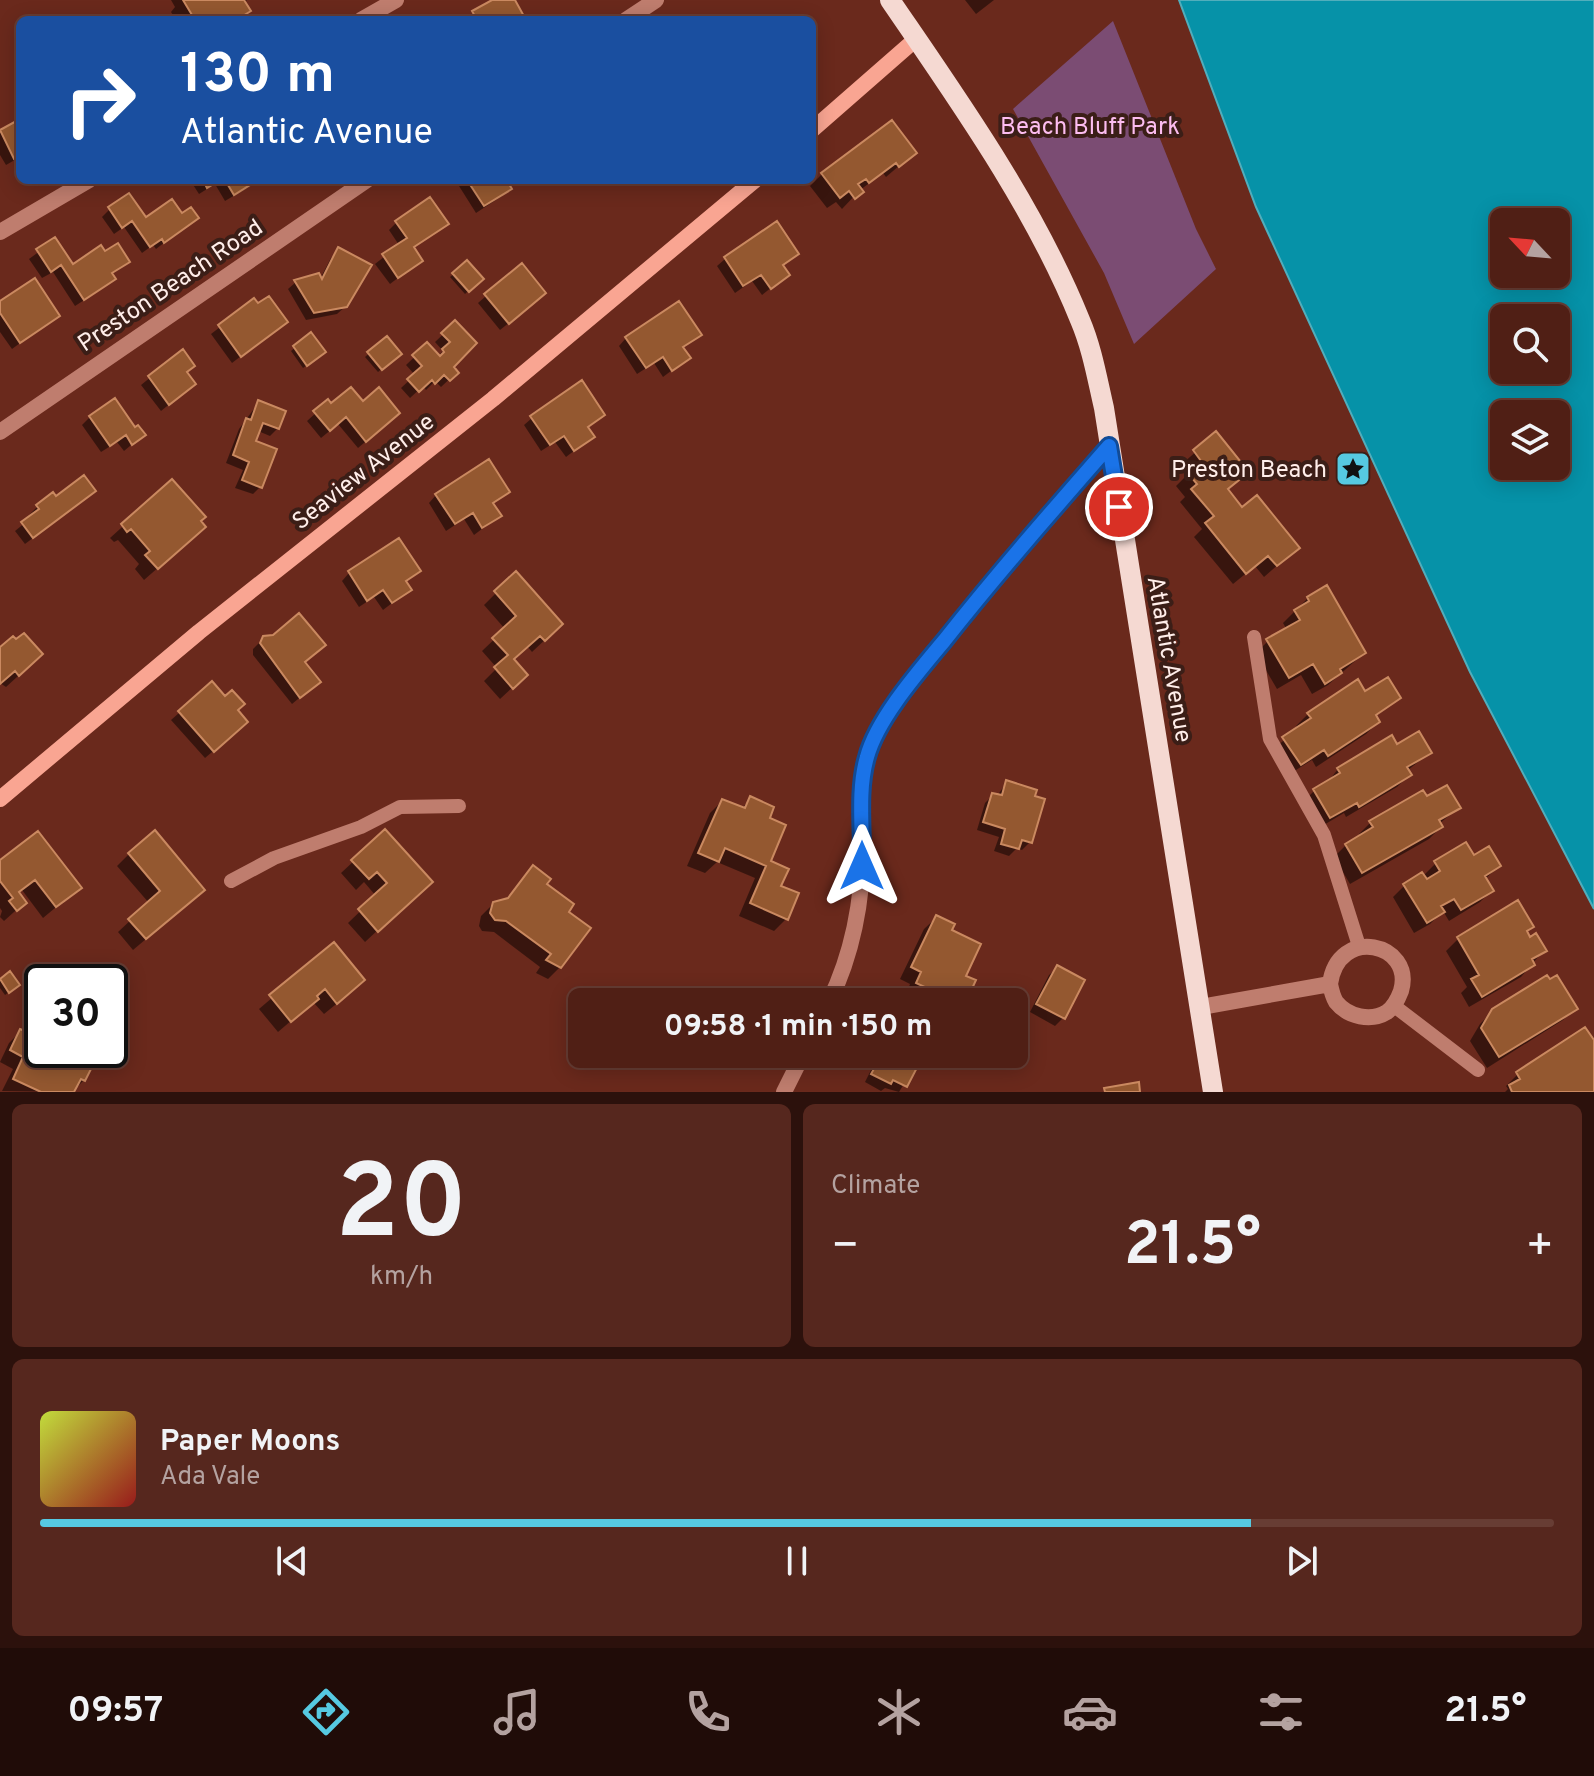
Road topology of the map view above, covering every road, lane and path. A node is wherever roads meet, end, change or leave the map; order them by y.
1 (396, 0) edge
2 (656, 0) edge
3 (890, 0) edge
4 (368, 16) edge
5 (632, 16) edge
6 (916, 39) junction
7 (816, 126) edge
8 (82, 184) edge
9 (361, 184) edge
10 (750, 184) edge
11 (0, 232) edge
12 (0, 432) edge
13 (1109, 446) junction
14 (1254, 637) dead end
15 (0, 799) edge
16 (459, 806) dead end
17 (231, 881) dead end
18 (1359, 946) junction
19 (1330, 984) junction
20 (834, 988) edge
21 (1393, 1005) junction
22 (1201, 1007) junction
23 (796, 1068) edge
24 (1478, 1070) dead end
25 (784, 1092) edge
26 (1213, 1092) edge

1 - 4 street
2 - 5 street
3 - 6 main road, Atlantic Avenue
6 - 7 street
6 - 13 main road, Atlantic Avenue
8 - 11 street
9 - 12 street, Preston Beach Road
10 - 15 street, Seaview Avenue
13 - 20 street
13 - 22 main road, Atlantic Avenue
14 - 18 lane
16 - 17 lane
18 - 19 street
18 - 21 street
19 - 21 street
19 - 22 street
21 - 24 lane
22 - 26 main road, Atlantic Avenue
23 - 25 street

